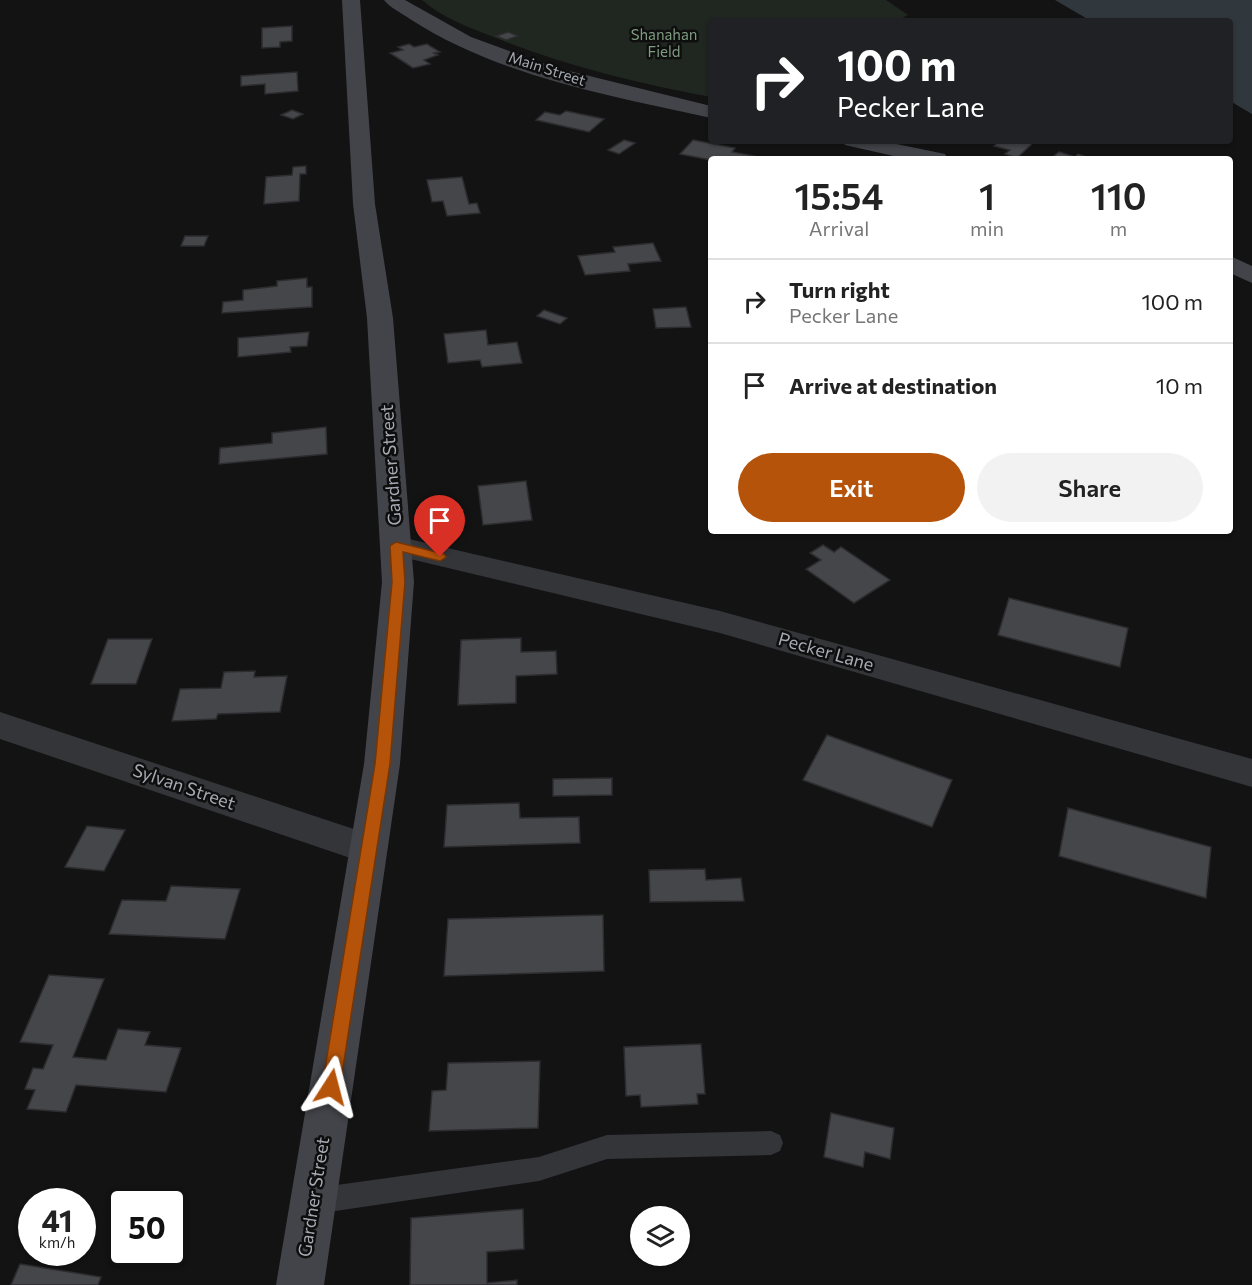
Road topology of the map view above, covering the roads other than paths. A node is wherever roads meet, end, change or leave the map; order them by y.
1 (351, 0) edge
2 (393, 0) edge
3 (708, 111) edge
4 (866, 144) edge
5 (924, 156) edge
6 (1233, 265) edge
7 (1252, 276) edge
8 (396, 546) junction
9 (0, 725) edge
10 (1252, 773) edge
11 (368, 849) junction
12 (771, 1143) dead end
13 (313, 1202) junction
14 (300, 1285) edge

1 - 8 main road, Gardner Street
2 - 3 main road, Main Street
4 - 5 main road
6 - 7 main road
8 - 10 street, Pecker Lane
8 - 11 main road, Gardner Street
9 - 11 street, Sylvan Street
11 - 13 main road, Gardner Street
12 - 13 lane
13 - 14 main road, Gardner Street

